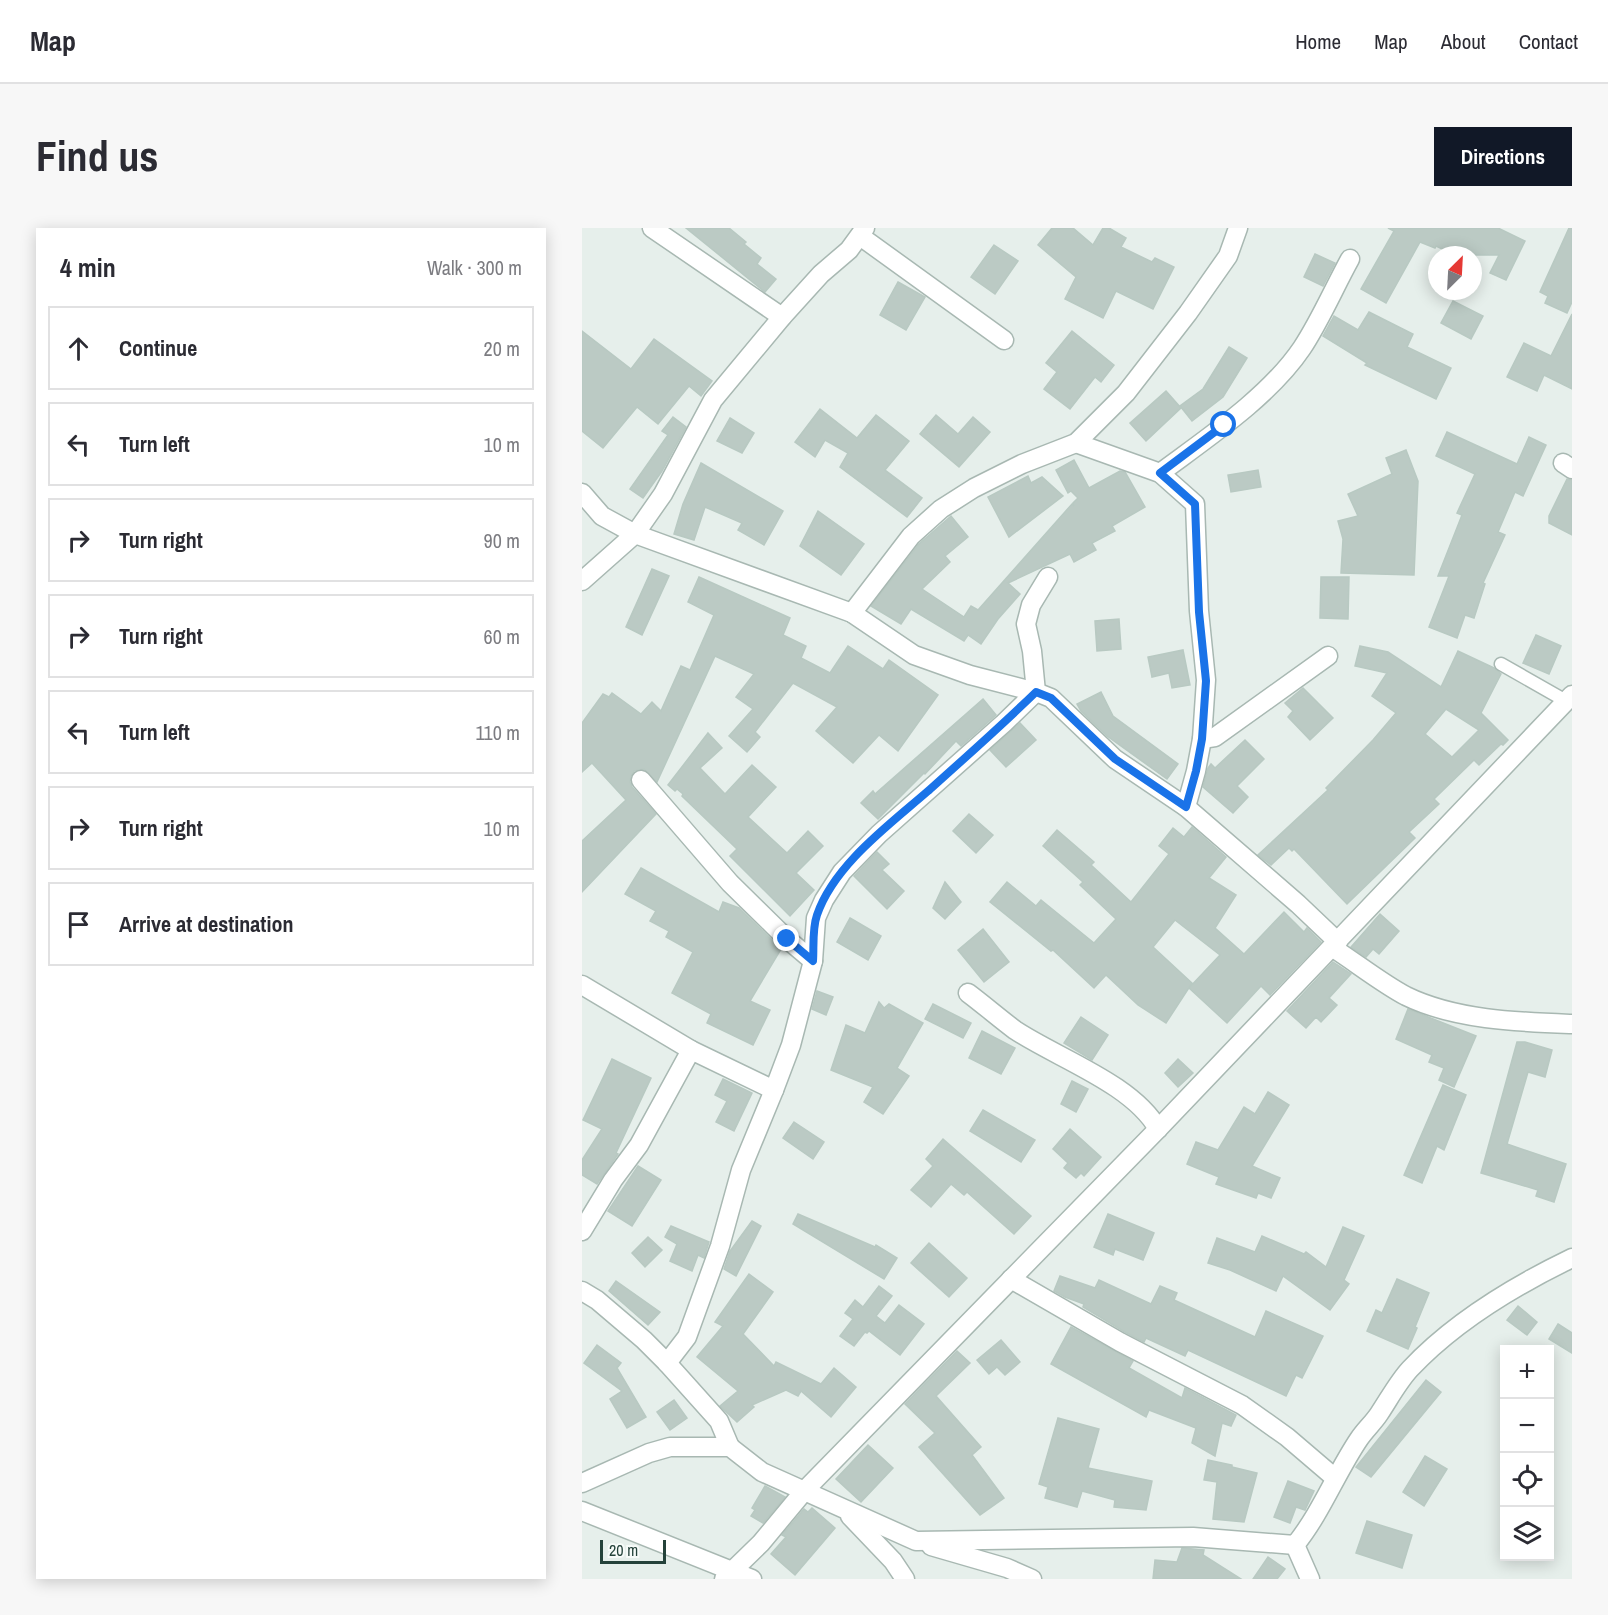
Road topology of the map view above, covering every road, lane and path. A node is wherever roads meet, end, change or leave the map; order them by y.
1 (652, 228) edge
2 (1238, 228) edge
3 (862, 232) edge
4 (1350, 259) dead end
5 (782, 317) junction
6 (1004, 340) dead end
7 (1076, 443) junction
8 (1160, 473) junction
9 (582, 493) edge
10 (635, 534) junction
11 (1048, 577) dead end
12 (582, 581) edge
13 (852, 613) junction
14 (1328, 656) dead end
15 (1501, 664) dead end
16 (1036, 692) junction
17 (1569, 698) edge
18 (1202, 739) junction
19 (640, 780) dead end
20 (1186, 807) junction
21 (1335, 945) junction
22 (813, 961) junction
23 (582, 985) edge
24 (968, 993) dead end
25 (1572, 1024) edge
26 (691, 1050) junction
27 (774, 1090) junction
28 (1158, 1129) junction
29 (582, 1231) edge
30 (1572, 1258) edge
31 (1011, 1280) junction
32 (582, 1291) edge
33 (667, 1364) junction
34 (730, 1446) junction
35 (1335, 1478) junction
36 (582, 1483) edge
37 (805, 1490) junction
38 (845, 1510) junction
39 (582, 1511) edge
40 (916, 1541) junction
41 (1295, 1545) junction
42 (728, 1575) edge
43 (752, 1579) edge
44 (904, 1579) edge
45 (1032, 1579) edge
46 (1310, 1579) edge

1 - 5 street
2 - 7 street
3 - 5 street
3 - 6 street
4 - 8 street
5 - 10 street
7 - 8 street
7 - 13 street
8 - 18 street
9 - 10 street
10 - 12 street
10 - 13 street
11 - 16 street
13 - 16 street
14 - 18 street
15 - 17 lane
16 - 20 street
16 - 22 street
17 - 21 street
18 - 20 street
19 - 22 street
20 - 21 street
21 - 25 street
21 - 28 street
22 - 27 street
23 - 26 street
24 - 28 street
26 - 27 street
26 - 29 street
27 - 33 street
28 - 31 street
30 - 35 street
31 - 35 street
31 - 37 street
32 - 33 street
33 - 34 street
34 - 36 street
34 - 37 street
35 - 41 street
37 - 38 street
37 - 42 street
38 - 40 street
38 - 44 street
39 - 42 street
40 - 41 street
40 - 45 street
41 - 46 street
42 - 43 street

